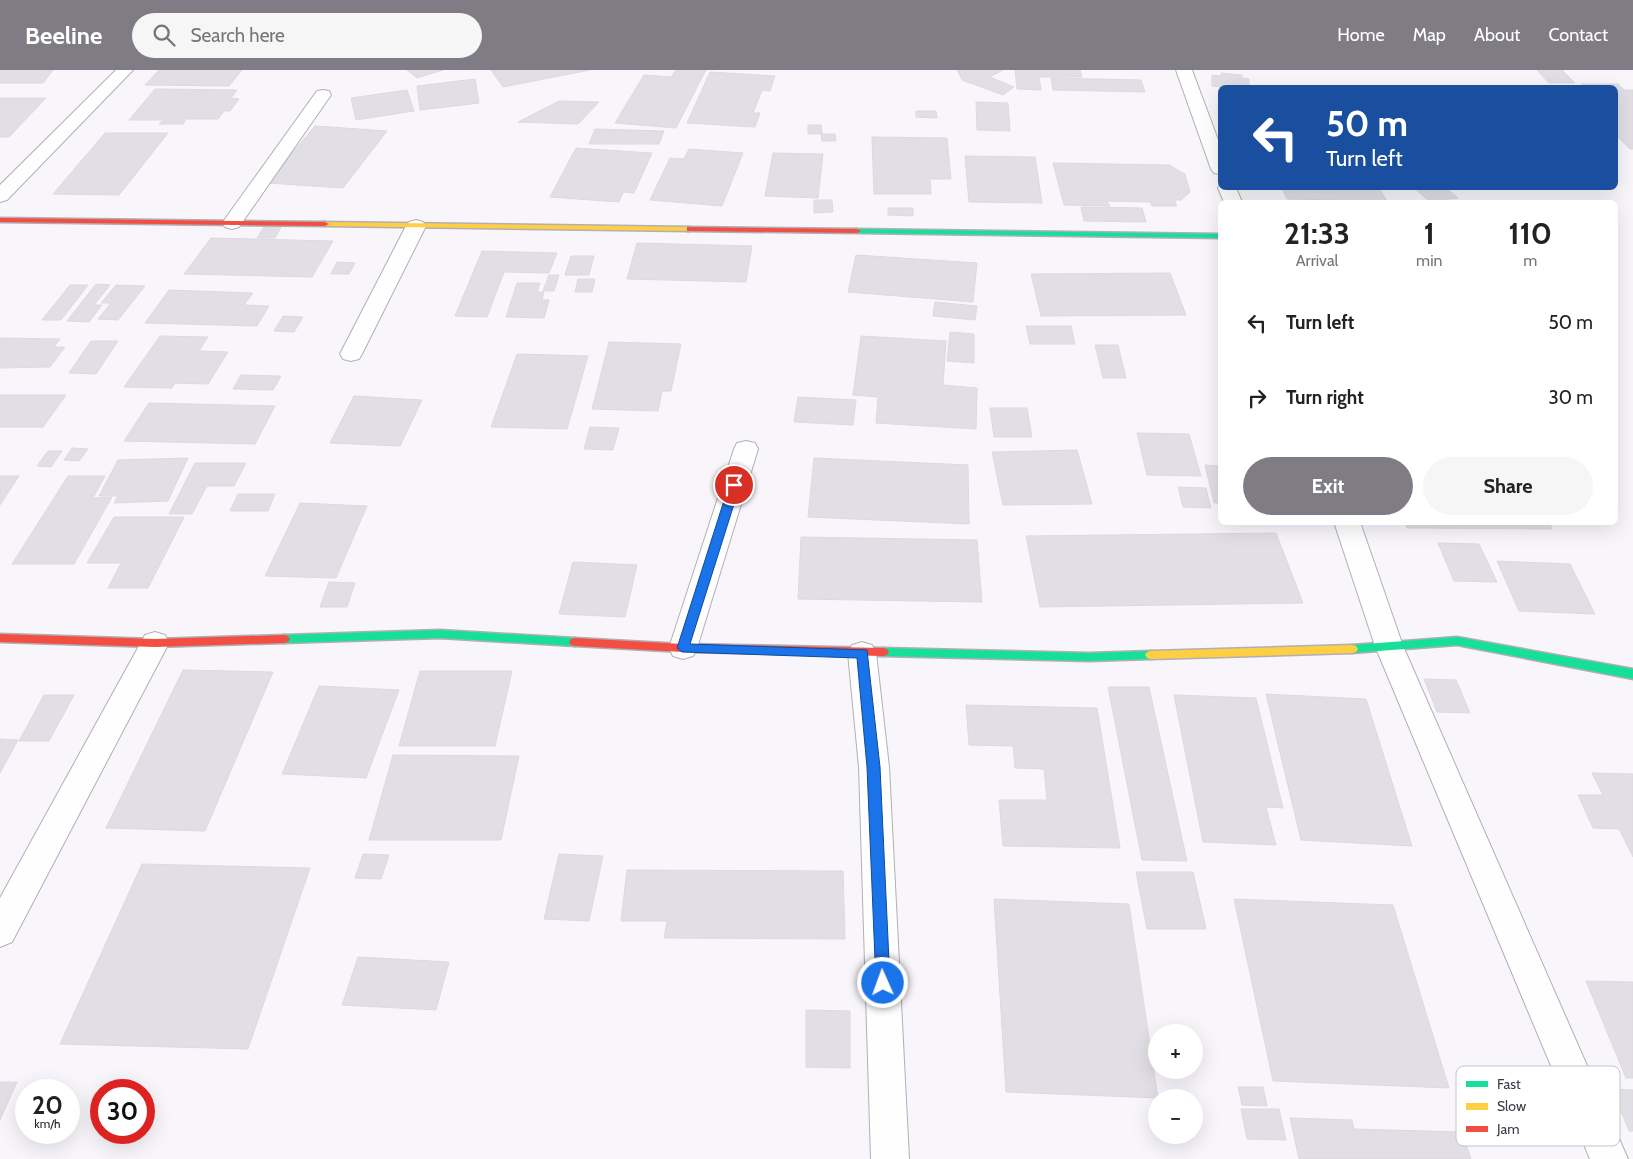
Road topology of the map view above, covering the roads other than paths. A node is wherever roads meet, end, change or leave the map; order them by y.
1 (125, 70) edge
2 (1184, 70) edge
3 (324, 95) dead end
4 (1218, 164) edge
5 (0, 196) edge
6 (0, 220) edge
7 (232, 223) junction
8 (416, 226) junction
9 (1218, 236) edge
10 (351, 354) dead end
11 (746, 449) dead end
12 (1348, 525) edge
13 (0, 638) edge
14 (155, 643) junction
15 (1389, 646) junction
16 (682, 648) junction
17 (862, 653) junction
18 (1633, 674) edge
19 (0, 931) edge
20 (1569, 1066) edge
21 (1603, 1146) edge
22 (890, 1159) edge
23 (1609, 1159) edge

1 - 5 street
2 - 4 street
3 - 7 street
6 - 7 street
7 - 8 street
8 - 9 street
8 - 10 street
11 - 16 street
12 - 15 street
13 - 14 street
14 - 16 street
14 - 19 street
15 - 17 street
15 - 18 street
15 - 20 street
16 - 17 street
17 - 22 street
21 - 23 street

